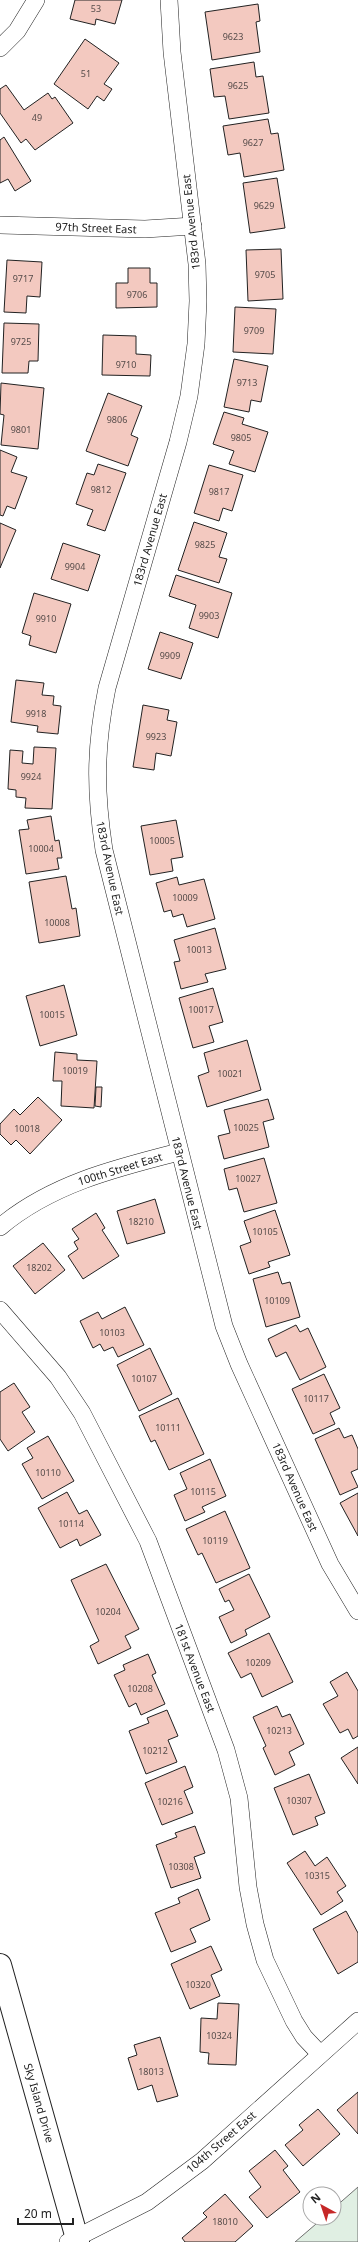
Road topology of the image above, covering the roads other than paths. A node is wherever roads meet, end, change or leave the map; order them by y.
1 (36, 0) edge
2 (169, 0) edge
3 (0, 48) edge
4 (0, 225) edge
5 (193, 226) junction
6 (179, 1152) junction
7 (0, 1227) edge
8 (0, 1310) edge
9 (358, 1611) edge
10 (0, 1965) edge
11 (358, 2021) edge
12 (320, 2054) junction
13 (75, 2240) edge

1 - 3 street
2 - 5 street, 183rd Avenue East
4 - 5 street, 97th Street East
5 - 6 street, 183rd Avenue East
6 - 7 street, 100th Street East
6 - 9 street, 183rd Avenue East
8 - 12 street, 181st Avenue East
10 - 13 street, Sky Island Drive
11 - 12 street, 104th Street East
12 - 13 street, 104th Street East

